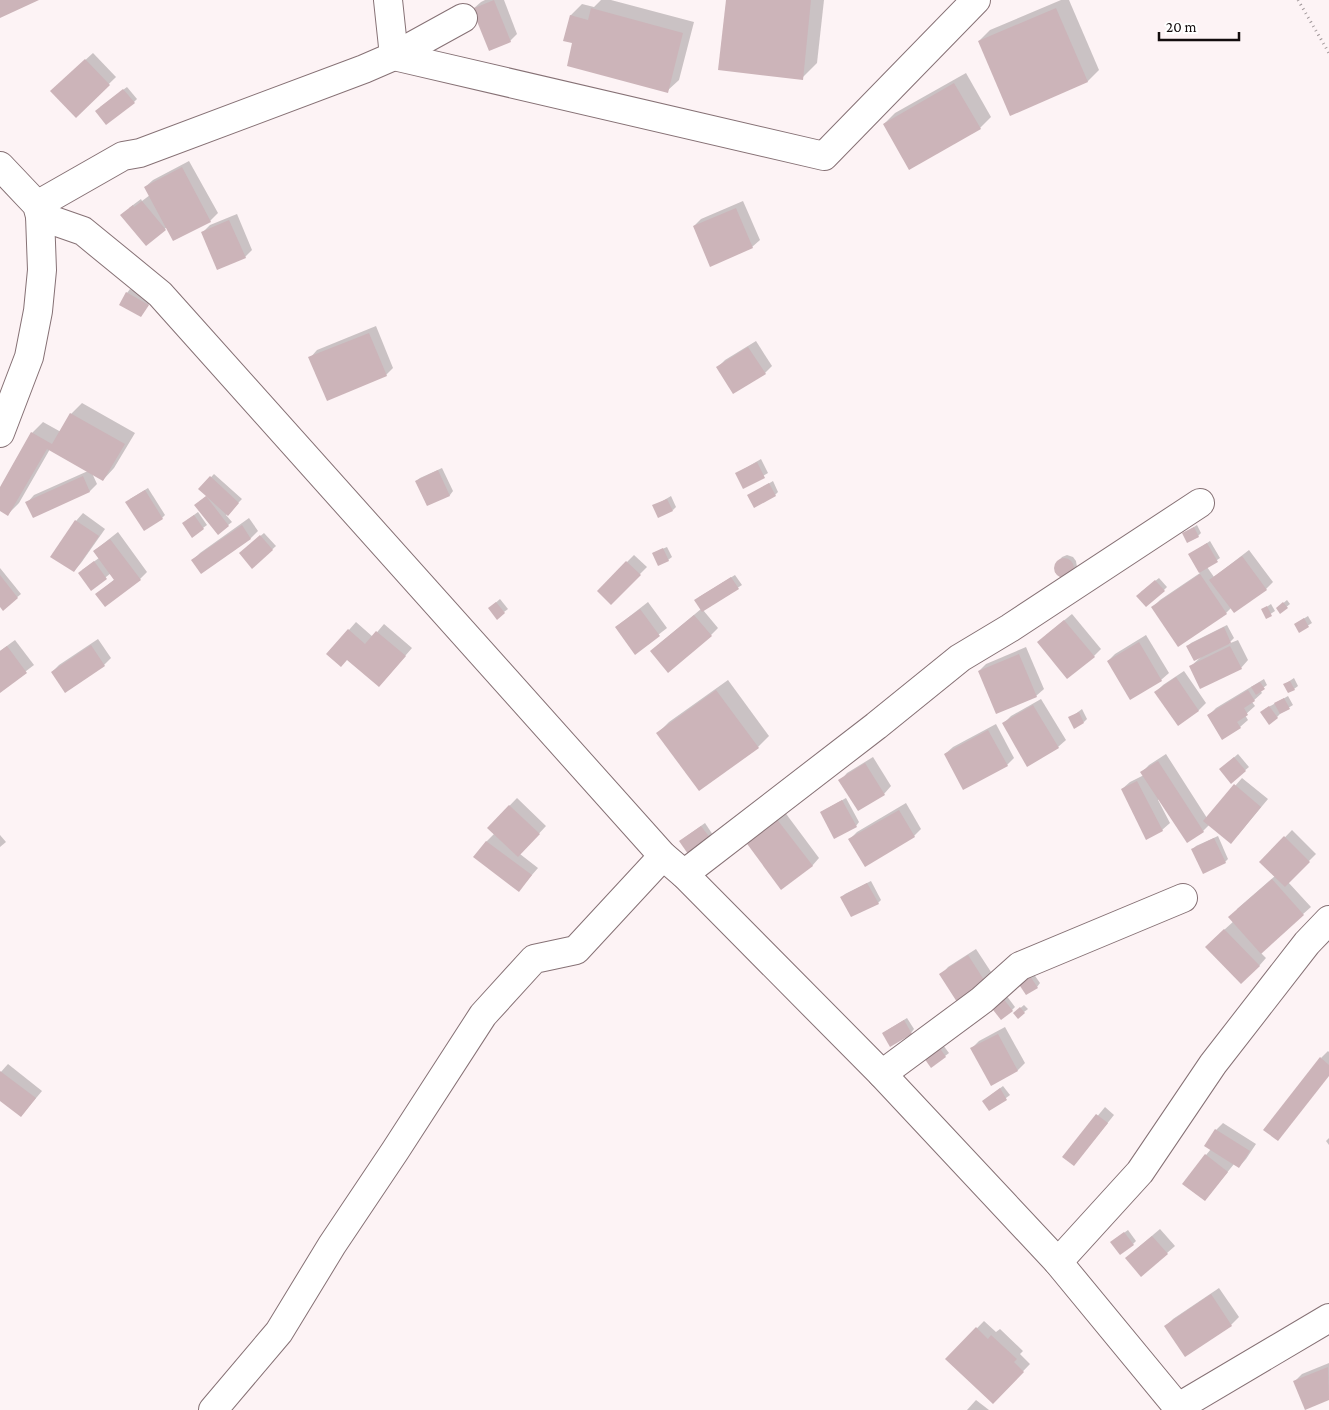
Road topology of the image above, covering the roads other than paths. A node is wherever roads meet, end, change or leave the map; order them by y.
1 (388, 0) edge
2 (976, 0) edge
3 (463, 18) dead end
4 (394, 56) junction
5 (0, 166) edge
6 (38, 211) junction
7 (0, 433) edge
8 (1200, 503) dead end
9 (662, 856) junction
10 (684, 874) junction
11 (1183, 898) dead end
12 (1329, 920) edge
13 (882, 1074) junction
14 (1058, 1262) junction
15 (1329, 1318) edge
16 (1178, 1409) edge
17 (213, 1410) edge

1 - 4 street
2 - 4 street
3 - 4 street
4 - 6 street
5 - 6 street
6 - 7 street
6 - 9 street
8 - 10 street
9 - 10 street
9 - 17 street
10 - 13 street
11 - 13 street
12 - 14 street
13 - 14 street
14 - 16 street
15 - 16 street

